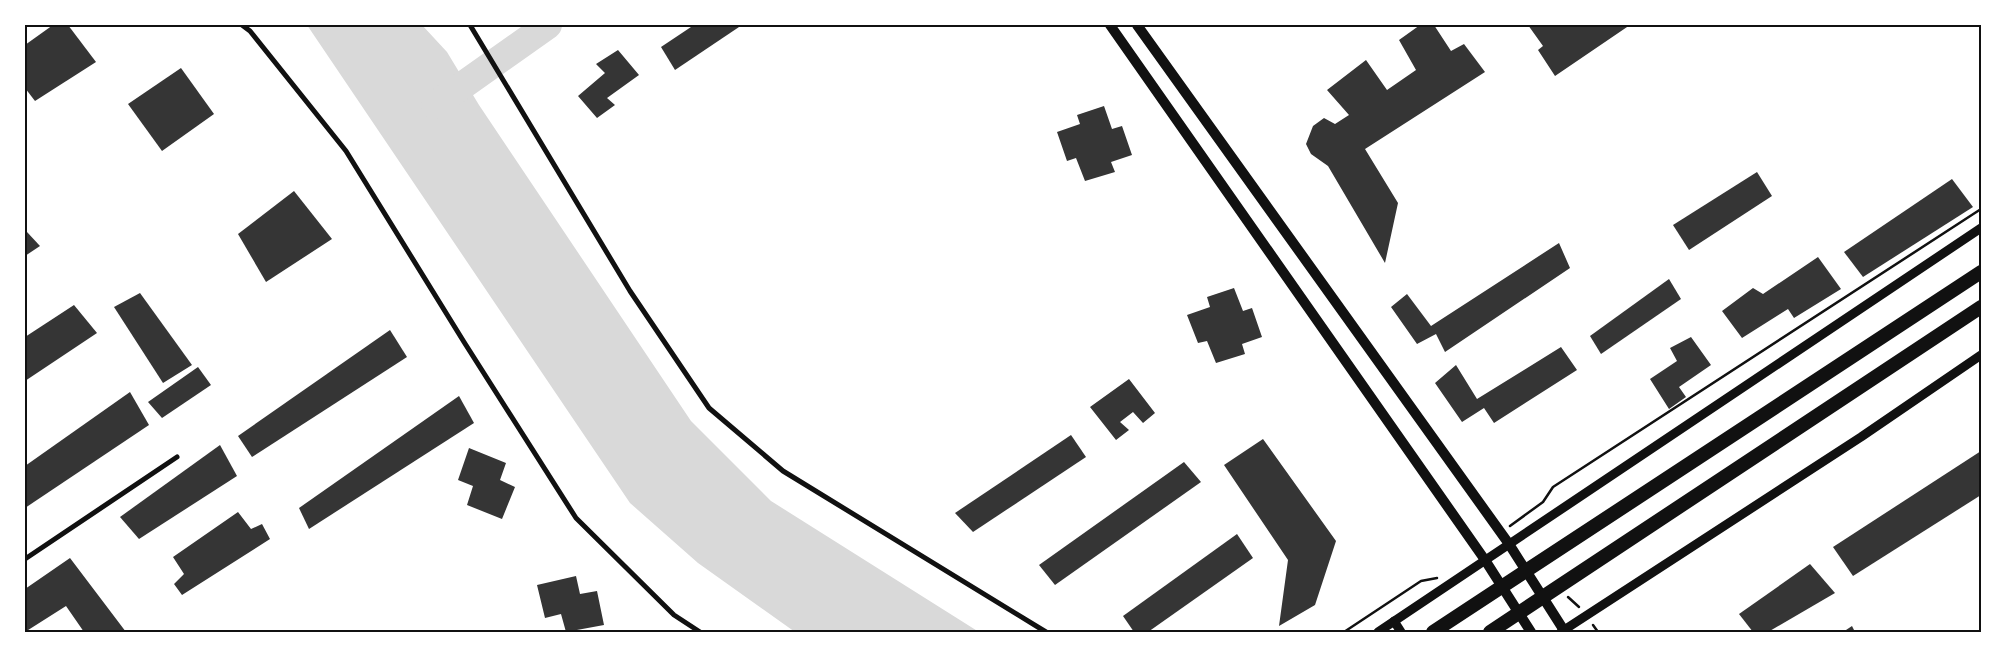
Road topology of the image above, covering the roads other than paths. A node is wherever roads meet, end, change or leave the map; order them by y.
1 (242, 25) edge
2 (470, 25) edge
3 (1110, 25) edge
4 (1137, 25) edge
5 (1981, 228) edge
6 (1981, 272) edge
7 (1978, 311) edge
8 (1981, 355) edge
9 (177, 458) dead end
10 (1509, 544) junction
11 (25, 559) edge
12 (1484, 560) junction
13 (1394, 621) junction
14 (1563, 631) edge
15 (700, 632) edge
16 (1046, 632) edge
17 (1378, 632) edge
18 (1401, 632) edge
19 (1433, 632) edge
20 (1490, 632) edge
21 (1531, 632) edge

1 - 15 street
2 - 16 street
3 - 12 main road
4 - 10 main road
5 - 10 street
6 - 19 highway
7 - 20 highway
8 - 14 street
9 - 11 street
10 - 12 street
10 - 14 main road
12 - 13 street
12 - 21 main road
13 - 17 street
13 - 18 street

